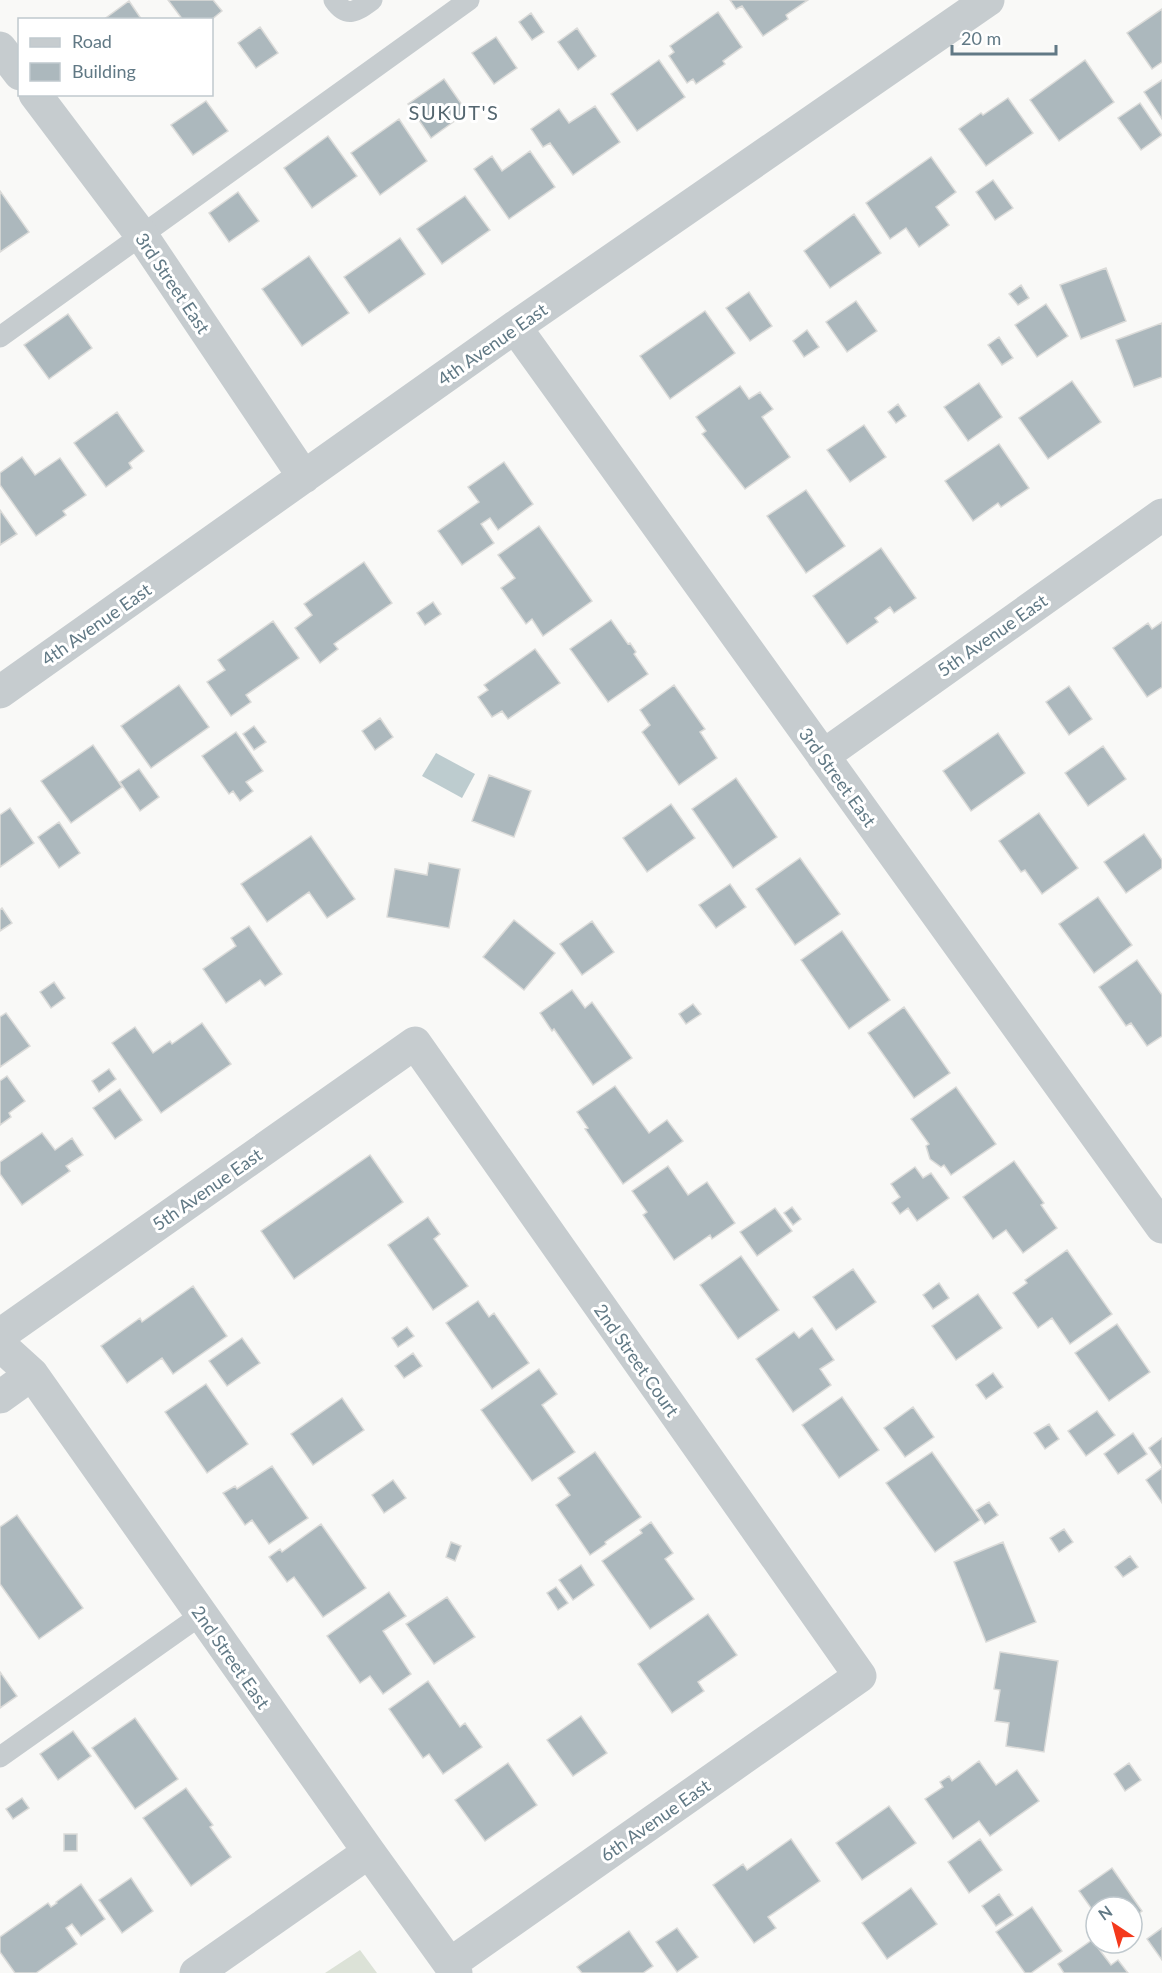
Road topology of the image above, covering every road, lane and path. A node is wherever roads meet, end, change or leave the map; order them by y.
1 (334, 0) edge
2 (372, 0) edge
3 (470, 0) edge
4 (988, 0) edge
5 (0, 48) edge
6 (18, 71) edge
7 (37, 96) edge
8 (142, 236) junction
9 (515, 327) junction
10 (0, 337) edge
11 (304, 477) junction
12 (1162, 515) edge
13 (0, 692) edge
14 (823, 756) junction
15 (415, 1043) joint
16 (1162, 1227) edge
17 (0, 1335) edge
18 (0, 1345) edge
19 (32, 1374) junction
20 (0, 1397) edge
21 (201, 1615) junction
22 (860, 1677) joint
23 (0, 1757) edge
24 (369, 1852) junction
25 (453, 1969) edge
26 (196, 1973) edge

1 - 2 lane
3 - 8 lane
4 - 9 street, 4th Avenue East
5 - 6 street
7 - 8 street, 3rd Street East
8 - 10 lane
8 - 11 street, 3rd Street East
9 - 11 street, 4th Avenue East
9 - 14 street, 3rd Street East
11 - 13 street, 4th Avenue East
12 - 14 street, 5th Avenue East
14 - 16 street, 3rd Street East
15 - 17 street, 5th Avenue East
15 - 22 street, 2nd Street Court
18 - 19 street, 2nd Street East
19 - 20 street
19 - 21 street, 2nd Street East
21 - 23 lane
21 - 24 street, 2nd Street East
22 - 25 street, 6th Avenue East
24 - 25 street, 2nd Street East
24 - 26 street

